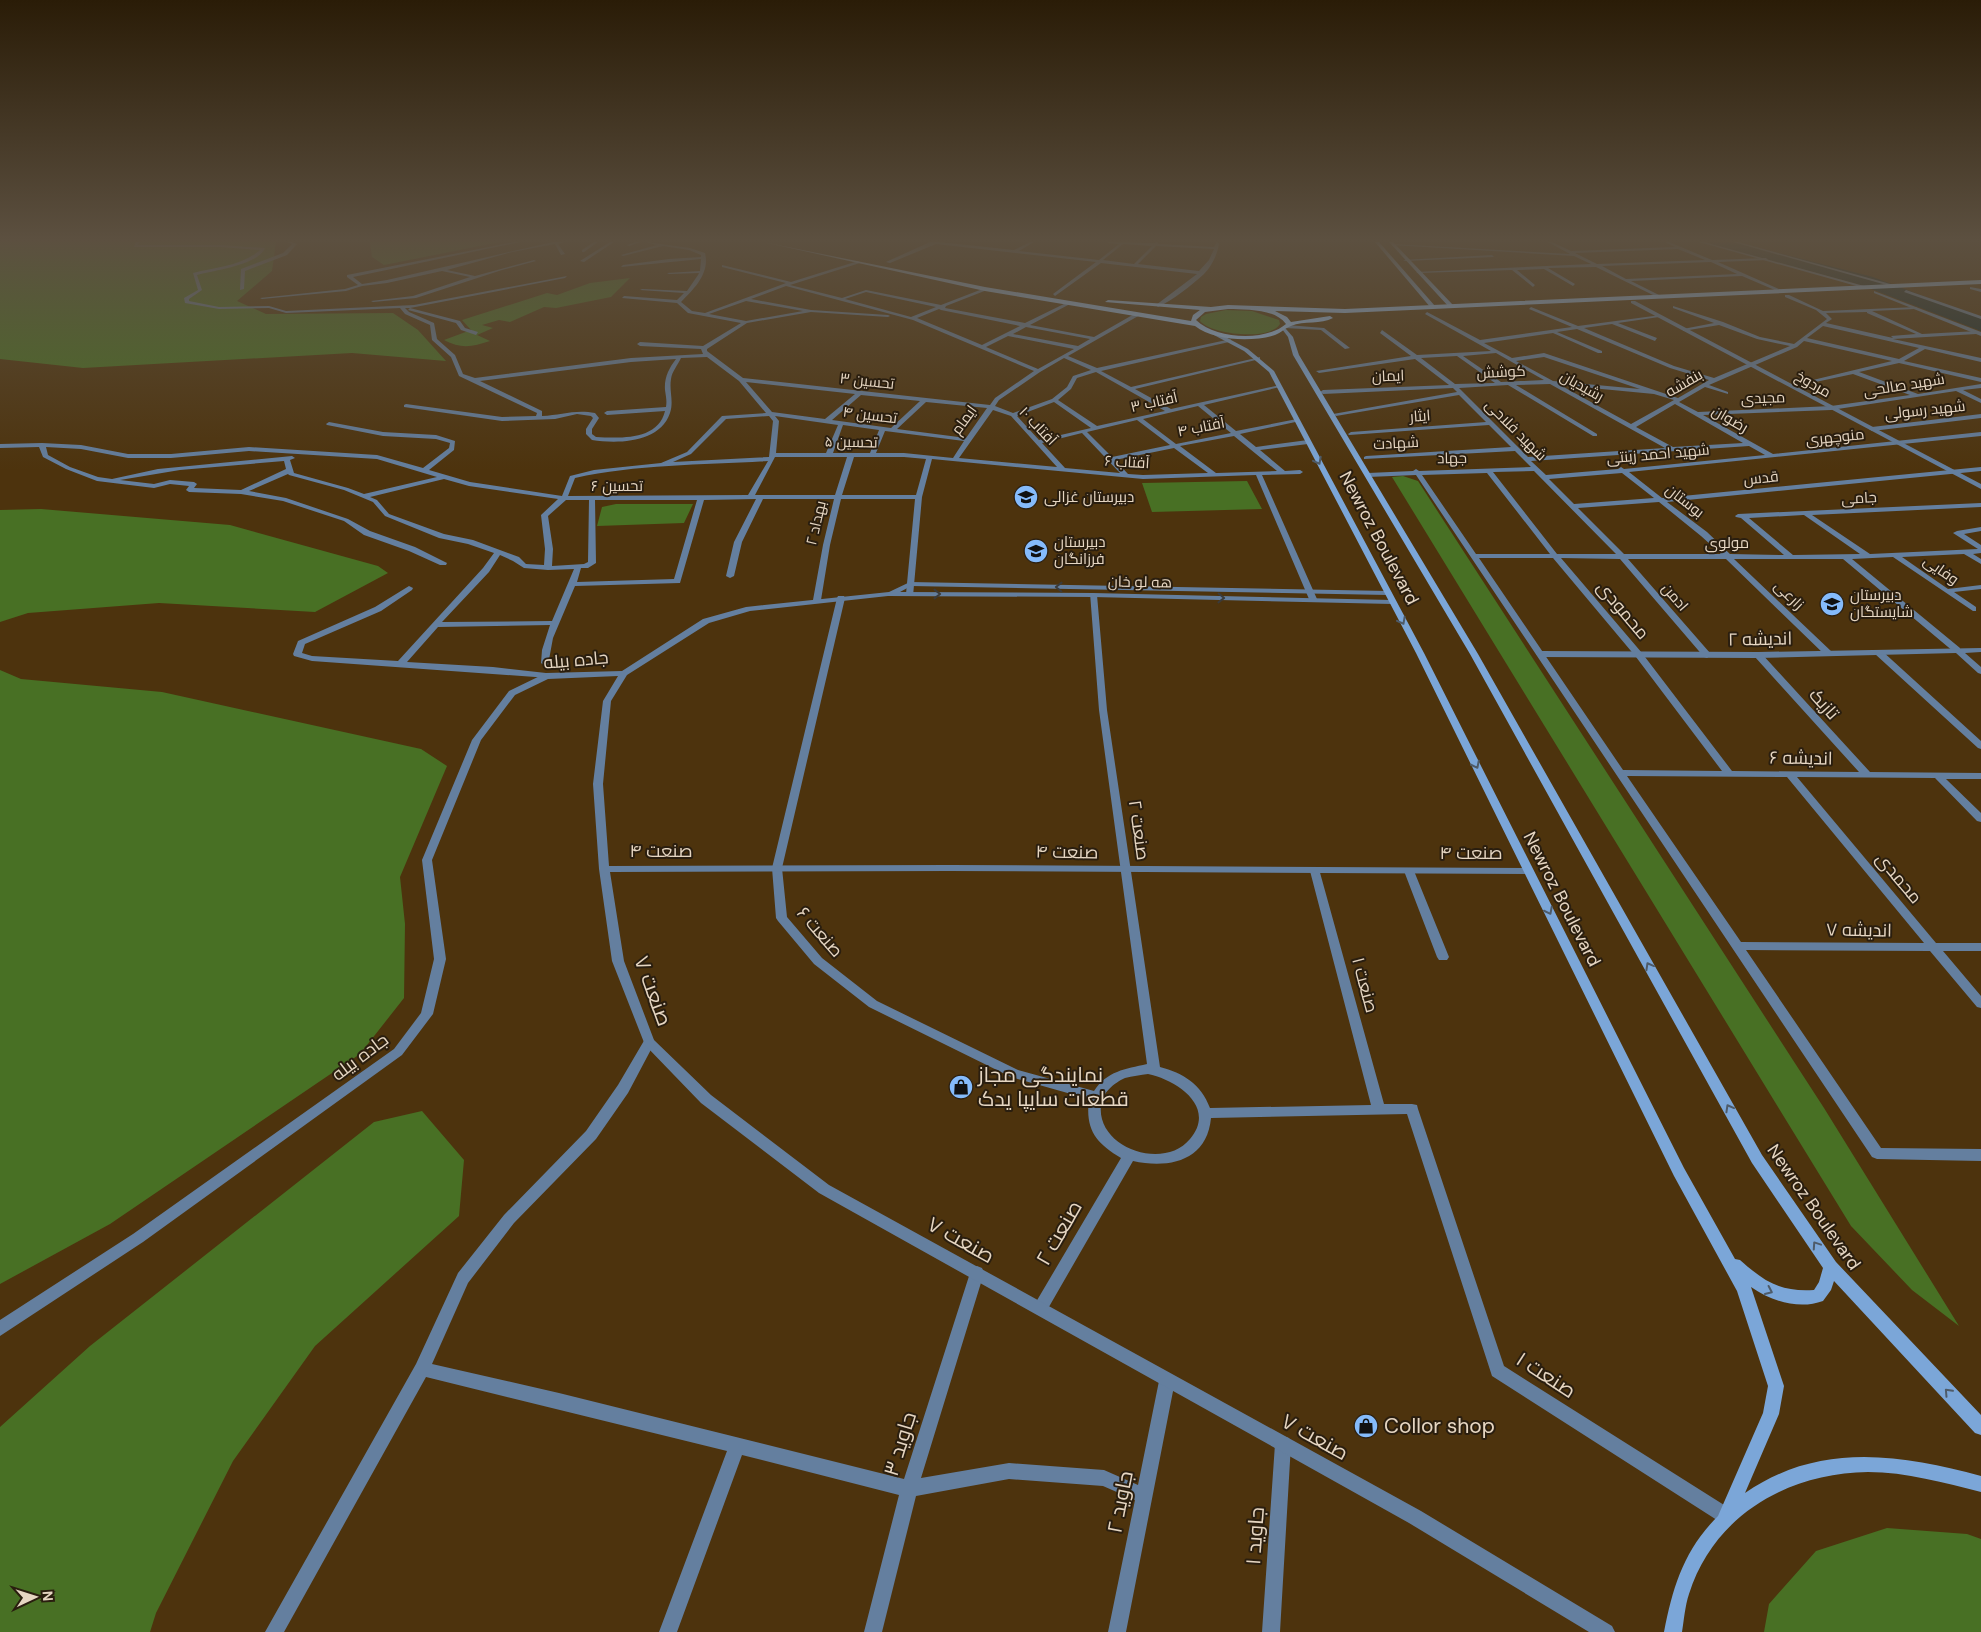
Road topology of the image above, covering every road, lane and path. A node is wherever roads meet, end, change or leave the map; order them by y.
1 (419, 318) edge
2 (444, 318) edge
3 (727, 318) edge
4 (769, 318) edge
5 (907, 318) edge
6 (989, 318) edge
7 (1040, 318) edge
8 (1130, 318) edge
9 (1162, 318) edge
10 (1194, 318) edge
11 (1283, 318) edge
12 (1318, 318) edge
13 (1336, 318) edge
14 (1436, 318) edge
15 (1557, 318) edge
16 (1642, 318) edge
17 (1663, 318) edge
18 (1706, 318) edge
19 (1829, 318) edge
20 (1885, 318) edge
21 (1940, 318) edge
22 (915, 319) joint
23 (1321, 319) junction
24 (746, 322) junction
25 (1612, 322) junction
26 (1721, 323) junction
27 (1195, 324) junction
28 (1822, 324) junction
29 (1024, 326) junction
30 (1287, 327) junction
31 (1582, 328) junction
32 (1685, 330) junction
33 (1382, 332) dead end
34 (476, 333) dead end
35 (1214, 333) junction
36 (1554, 333) junction
37 (1978, 333) edge
38 (1007, 334) junction
39 (1923, 335) junction
40 (1093, 338) junction
41 (1882, 338) junction
42 (1655, 339) dead end
43 (1803, 339) junction
44 (1229, 340) junction
45 (1478, 342) junction
46 (640, 344) dead end
47 (1795, 346) junction
48 (983, 347) junction
49 (1924, 347) junction
50 (704, 348) junction
51 (1079, 348) junction
52 (1347, 348) dead end
53 (1496, 352) junction
54 (1600, 352) dead end
55 (708, 355) junction
56 (1459, 355) junction
57 (1064, 356) junction
58 (1417, 357) junction
59 (1258, 358) junction
60 (679, 359) junction
61 (1509, 360) junction
62 (1981, 360) edge
63 (1900, 361) junction
64 (1752, 365) junction
65 (1096, 370) junction
66 (1038, 371) junction
67 (1319, 371) dead end
68 (1854, 373) junction
69 (475, 380) junction
70 (741, 380) junction
71 (1714, 380) junction
72 (1981, 380) edge
73 (1548, 382) junction
74 (1500, 384) junction
75 (1510, 384) junction
76 (1704, 385) junction
77 (1278, 386) junction
78 (1454, 386) junction
79 (1794, 386) junction
80 (1981, 386) edge
81 (1129, 389) junction
82 (1956, 390) junction
83 (1323, 392) dead end
84 (1655, 392) junction
85 (860, 393) junction
86 (1460, 393) junction
87 (1726, 393) dead end
88 (1921, 396) junction
89 (924, 400) junction
90 (1054, 400) junction
91 (1981, 400) edge
92 (1677, 401) junction
93 (1200, 404) junction
94 (406, 406) dead end
95 (991, 407) junction
96 (1831, 408) junction
97 (668, 409) junction
98 (1170, 411) junction
99 (607, 413) dead end
100 (771, 414) junction
101 (1336, 414) dead end
102 (1696, 414) junction
103 (1013, 415) junction
104 (1981, 416) edge
105 (539, 418) junction
106 (1138, 418) junction
107 (1297, 421) junction
108 (826, 422) junction
109 (1491, 423) junction
110 (329, 424) dead end
111 (841, 424) junction
112 (1631, 427) junction
113 (1096, 428) junction
114 (883, 429) junction
115 (1872, 429) junction
116 (892, 430) junction
117 (1083, 431) junction
118 (1235, 433) junction
119 (1351, 434) dead end
120 (1595, 434) dead end
121 (1981, 434) edge
122 (967, 440) junction
123 (1036, 442) junction
124 (1308, 442) junction
125 (1899, 443) junction
126 (1749, 444) junction
127 (42, 445) junction
128 (1175, 445) junction
129 (0, 446) edge
130 (1255, 449) junction
131 (1517, 449) junction
132 (1673, 450) junction
133 (321, 454) junction
134 (829, 454) junction
135 (851, 454) junction
136 (872, 455) junction
137 (1773, 456) junction
138 (772, 457) junction
139 (929, 458) junction
140 (1110, 458) junction
141 (1366, 458) dead end
142 (287, 459) junction
143 (1527, 459) junction
144 (954, 460) junction
145 (662, 465) junction
146 (1537, 469) junction
147 (1620, 469) junction
148 (1981, 469) edge
149 (290, 470) junction
150 (1063, 470) junction
151 (1488, 470) junction
152 (424, 471) junction
153 (1951, 471) junction
154 (1300, 472) dead end
155 (1416, 472) junction
156 (1284, 473) junction
157 (1258, 474) junction
158 (1215, 475) junction
159 (1368, 475) junction
160 (1127, 476) junction
161 (444, 477) junction
162 (1544, 477) junction
163 (110, 481) junction
164 (1981, 487) edge
165 (241, 492) junction
166 (364, 496) junction
167 (837, 497) junction
168 (919, 497) junction
169 (564, 498) junction
170 (592, 498) junction
171 (750, 498) junction
172 (760, 498) junction
173 (701, 499) junction
174 (1662, 500) junction
175 (1981, 505) edge
176 (1573, 506) junction
177 (1806, 514) junction
178 (1981, 529) edge
179 (1981, 550) edge
180 (1966, 552) junction
181 (497, 554) junction
182 (1894, 555) junction
183 (1474, 556) junction
184 (1868, 556) junction
185 (1556, 557) junction
186 (1623, 557) junction
187 (1730, 557) junction
188 (1791, 557) junction
189 (1846, 557) junction
190 (1981, 562) edge
191 (443, 563) dead end
192 (578, 567) junction
193 (548, 568) junction
194 (730, 576) dead end
195 (574, 584) junction
196 (910, 584) junction
197 (1981, 587) edge
198 (409, 588) dead end
199 (1947, 591) junction
200 (888, 594) junction
201 (910, 594) junction
202 (1093, 594) junction
203 (1312, 596) junction
204 (841, 598) junction
205 (1390, 598) junction
206 (817, 600) junction
207 (1972, 608) dead end
208 (554, 623) junction
209 (434, 625) junction
210 (1957, 650) junction
211 (1981, 650) edge
212 (1878, 652) junction
213 (1540, 654) junction
214 (1829, 654) junction
215 (1639, 655) junction
216 (1707, 655) junction
217 (1758, 655) junction
218 (400, 664) junction
219 (545, 664) dead end
220 (1981, 671) edge
221 (624, 673) junction
222 (546, 676) junction
223 (1981, 746) edge
224 (1620, 773) junction
225 (1729, 774) junction
226 (1789, 774) junction
227 (1867, 775) junction
228 (1938, 776) junction
229 (1981, 776) edge
230 (1981, 819) edge
231 (777, 868) junction
232 (604, 869) junction
233 (1126, 870) junction
234 (1409, 871) junction
235 (1529, 871) junction
236 (1315, 872) junction
237 (1737, 946) junction
238 (1981, 947) edge
239 (1936, 948) junction
240 (1443, 957) dead end
241 (1981, 1004) edge
242 (649, 1042) junction
243 (1154, 1070) junction
244 (1095, 1096) junction
245 (1378, 1108) junction
246 (1204, 1112) junction
247 (1130, 1155) junction
248 (1981, 1156) edge
249 (1730, 1262) junction
250 (1831, 1267) junction
251 (977, 1273) junction
252 (1041, 1307) junction
253 (0, 1329) edge
254 (422, 1369) junction
255 (1167, 1381) junction
256 (1981, 1427) edge
257 (1283, 1444) junction
258 (737, 1447) junction
259 (1981, 1484) edge
260 (909, 1490) junction
261 (1144, 1496) junction
262 (1726, 1516) junction
263 (274, 1632) edge
264 (668, 1632) edge
265 (873, 1632) edge
266 (1117, 1632) edge
267 (1271, 1632) edge
268 (1606, 1632) edge
269 (1673, 1632) edge

1 - 69 street
2 - 34 street
3 - 24 street
4 - 24 street
5 - 22 street
6 - 29 street
7 - 29 street
8 - 40 street, ایمام
9 - 27 main road
10 - 27 main road
11 - 30 main road
12 - 23 main road
13 - 23 main road
14 - 45 street, رشیدیان
15 - 31 street
16 - 25 street
17 - 32 street, مردوخ
18 - 26 street
19 - 28 street
20 - 39 street
21 - 37 street
22 - 48 street
23 - 30 main road
24 - 50 street
25 - 31 street
25 - 42 street
26 - 32 street
26 - 47 street
27 - 35 main road
28 - 41 street
28 - 43 street, بنفشه
29 - 38 street
29 - 40 street
30 - 35 main road
30 - 52 street
30 - 159 main road, Newroz Boulevard
31 - 36 street
31 - 71 street
32 - 64 street, مردوخ
33 - 58 street, شهید فلاحی
35 - 44 main road, Newroz Boulevard
36 - 45 street
36 - 54 street
37 - 39 street
38 - 48 street
38 - 51 street
39 - 41 street
40 - 51 street, ایمام
41 - 49 street
43 - 47 street, بنفشه
43 - 63 street
44 - 59 main road, Newroz Boulevard
44 - 65 street
45 - 53 street, رشیدیان
46 - 50 street
47 - 64 street, بنفشه
48 - 66 street
49 - 62 street
49 - 63 street
50 - 55 street
51 - 57 street, ایمام
53 - 56 street
53 - 61 street, رشیدیان
55 - 60 street
55 - 70 street
56 - 58 street
56 - 74 street
57 - 65 street
57 - 66 street, ایمام
58 - 67 street
58 - 78 street, شهید فلاحی
59 - 77 main road, Newroz Boulevard
59 - 81 street
60 - 69 street
60 - 97 street
61 - 73 street, رشیدیان
61 - 84 street
63 - 68 street
63 - 72 street
64 - 71 street, بنفشه
64 - 79 street, مردوخ
65 - 81 street
65 - 90 street
66 - 95 street, ایمام
68 - 79 street
68 - 88 street
69 - 105 street
70 - 85 street, تحسین ۳
70 - 100 street
71 - 76 street, بنفشه
73 - 75 street, کوشش
73 - 84 street, کوشش
73 - 112 street, رشیدیان
74 - 75 street, کوشش
74 - 78 street, کوشش
75 - 120 street
76 - 87 street
76 - 92 street, بنفشه
77 - 93 street, آفتاب ۳
77 - 107 main road, Newroz Boulevard
78 - 83 street, ایمان
78 - 86 street, شهید فلاحی
79 - 96 street, مردوخ
80 - 82 street, شهید صالحی
81 - 98 street
82 - 88 street, شهید صالحی
82 - 91 street
84 - 92 street, رضوان
85 - 89 street, تحسین ۳
85 - 108 street
86 - 101 street
86 - 109 street, شهید فلاحی
88 - 96 street, شهید صالحی
89 - 95 street, تحسین ۳
89 - 116 street
90 - 103 street
90 - 113 street
92 - 102 street, رضوان
92 - 112 street, بنفشه
93 - 98 street, آفتاب ۳
93 - 118 street
94 - 105 street
95 - 103 street, آفتاب ۱۰
95 - 122 street, ایمام
96 - 102 street, مجیدی
96 - 115 street, مردوخ
97 - 99 street
97 - 105 street
98 - 106 street, آفتاب ۳
100 - 108 street, تحسین ۴
100 - 138 street
100 - 145 street, تحسین ۴
102 - 126 street, رضوان
103 - 123 street, آفتاب ۱۰
104 - 115 street, شهید رسولی
106 - 113 street, آفتاب ۳
106 - 128 street
107 - 118 street, آفتاب ۴
107 - 124 main road, Newroz Boulevard
108 - 111 street, تحسین ۴
109 - 119 street, ایثار
109 - 131 street, شهید فلاحی
110 - 152 street
111 - 114 street, تحسین ۴
111 - 134 street
112 - 132 street, رشیدیان
113 - 117 street, آفتاب ۳
114 - 116 street, تحسین ۴
114 - 136 street
115 - 125 street, مردوخ
116 - 122 street, تحسین ۴
117 - 123 street, آفتاب ۳
117 - 140 street
118 - 128 street, آفتاب ۴
118 - 130 street
121 - 125 street, منوچهری
122 - 144 street, ایمام
123 - 150 street, آفتاب ۱۰
124 - 130 street
124 -> 205 main road, Newroz Boulevard
125 - 137 street, منوچهری
125 - 153 street, مردوخ
126 - 132 street
126 - 137 street, رضوان
127 - 129 street
127 - 133 street
127 - 163 street
128 - 140 street, آفتاب ۴
128 - 158 street
130 - 156 street
131 - 141 street, شهادت
131 - 143 street, شهید فلاحی
132 - 143 street
133 - 142 street
133 - 152 street, تحسین ۶
134 - 135 street, تحسین ۵
134 - 138 street, تحسین ۵
135 - 136 street, تحسین ۵
135 - 167 street, بهداد ۲
136 - 139 street, تحسین ۵
137 - 147 street, شهید احمد زینتی
138 - 145 street, تحسین ۵
138 - 171 street
139 - 144 street, ایمام
139 - 168 street
140 - 160 street
142 - 149 street
142 - 163 street
143 - 146 street, شهید فلاحی
144 - 150 street, آفتاب ۶
145 - 169 street
146 - 151 street, جهاد
146 - 162 street, شهید فلاحی
147 - 162 street, شهید احمد زینتی
147 - 174 street, بوستان
148 - 153 street, قدس
149 - 165 street
149 - 166 street
150 - 160 street, آفتاب ۶
151 - 155 street, جهاد
151 - 185 street, محمودی
152 - 161 street, تحسین ۶
153 - 164 street, مردوخ
153 - 174 street, قدس
154 - 156 street, آفتاب ۶
155 - 159 street, جهاد
155 - 183 street
156 - 157 street, آفتاب ۶
157 - 158 street, آفتاب ۶
157 - 203 street
158 - 160 street, آفتاب ۶
250 -> 159 main road, Newroz Boulevard
161 - 166 street
161 - 169 street, تحسین ۶
162 - 176 street, شهید فلاحی
163 - 165 street
165 - 191 street
166 - 181 street
167 - 168 street, تحسین ۶
167 - 172 street, تحسین ۶
167 - 206 street, بهداد ۲
168 - 196 street
169 - 170 street, تحسین ۶
169 - 193 street
170 - 173 street, تحسین ۶
170 - 192 street
171 - 172 street, تحسین ۶
171 - 173 street, تحسین ۶
172 - 194 street
173 - 195 street
174 - 176 street, قدس
174 - 187 street, بوستان
175 - 177 street, جامی
176 - 186 street, شهید فلاحی
177 - 184 street
177 - 188 street, جامی
178 - 179 street
179 - 180 street, مولوی
180 - 182 street, مولوی
180 - 190 street
181 - 193 street
181 - 209 street
182 - 184 street, مولوی
182 - 199 street, وفایی
183 - 185 street, مولوی
183 - 213 street
184 - 189 street, مولوی
185 - 186 street, مولوی
185 - 215 street, محمودی
186 - 187 street, مولوی
186 - 216 street, ادمن
187 - 188 street, مولوی
187 - 214 street, زارعی
188 - 189 street, مولوی
189 - 210 street
192 - 193 street
192 - 195 street
195 - 208 street
196 - 200 street
196 - 201 street
203 -> 196 street
197 - 199 street
198 - 218 street
199 - 207 street, وفایی
200 - 201 street, هه لو خان
200 - 204 street
201 -> 202 street, هه لو خان
202 -> 203 street, هه لو خان
202 - 233 street, صنعت ۲
203 - 205 street, هه لو خان
204 - 206 street
204 - 231 street, صنعت ۶
205 -> 235 main road, Newroz Boulevard
206 - 221 street
208 - 209 street
208 - 219 street
209 - 218 street
210 - 211 street, اندیشه ۲
210 - 212 street, اندیشه ۲
210 - 220 street
212 - 214 street, اندیشه ۲
212 - 223 street
213 - 215 street, اندیشه ۲
213 - 224 street
214 - 217 street, اندیشه ۲
215 - 216 street, اندیشه ۲
215 - 225 street, محمودی
216 - 217 street, اندیشه ۲
217 - 227 street, تازیک
218 - 222 street
221 - 222 street, جاده بیله
221 - 232 street, صنعت ۷
222 - 253 street, جاده بیله
224 - 225 street, اندیشه ۶
224 - 237 street
225 - 226 street, اندیشه ۶
226 - 227 street, اندیشه ۶
226 - 239 street, محمدی
227 - 228 street, اندیشه ۶
228 - 229 street, اندیشه ۶
228 - 230 street
231 - 232 street, صنعت ۴
231 - 233 street, صنعت ۴
231 - 244 street, صنعت ۶
232 - 242 street, صنعت ۷
233 - 236 street, صنعت ۴
233 - 243 street, صنعت ۲
234 - 235 street, صنعت ۴
234 - 236 street, صنعت ۴
234 - 240 street
235 -> 249 main road, Newroz Boulevard
236 - 245 street, صنعت ۱
237 - 239 street, اندیشه ۷
237 - 248 street
238 - 239 street, اندیشه ۷
239 - 241 street, محمدی
242 - 251 street, صنعت ۷
242 - 254 street
243 - 244 street
243 - 246 street
244 - 247 street
245 - 246 street
245 - 262 street, صنعت ۱
246 - 247 street
247 - 252 street, صنعت ۲
249 -> 250 main road
249 - 262 main road, Newroz Boulevard
256 -> 250 main road, Newroz Boulevard
251 - 252 street, صنعت ۷
251 - 260 street, جاوید ۳
252 - 255 street, صنعت ۷
254 - 258 street
254 - 263 street
255 - 257 street, صنعت ۷
255 - 261 street, جاوید ۲
257 - 267 street, جاوید ۱
257 - 268 street, صنعت ۷
258 - 260 street
258 - 264 street
259 - 262 main road
260 - 261 street
260 - 265 street, جاوید ۳
261 - 266 street, جاوید ۲
262 - 269 main road

